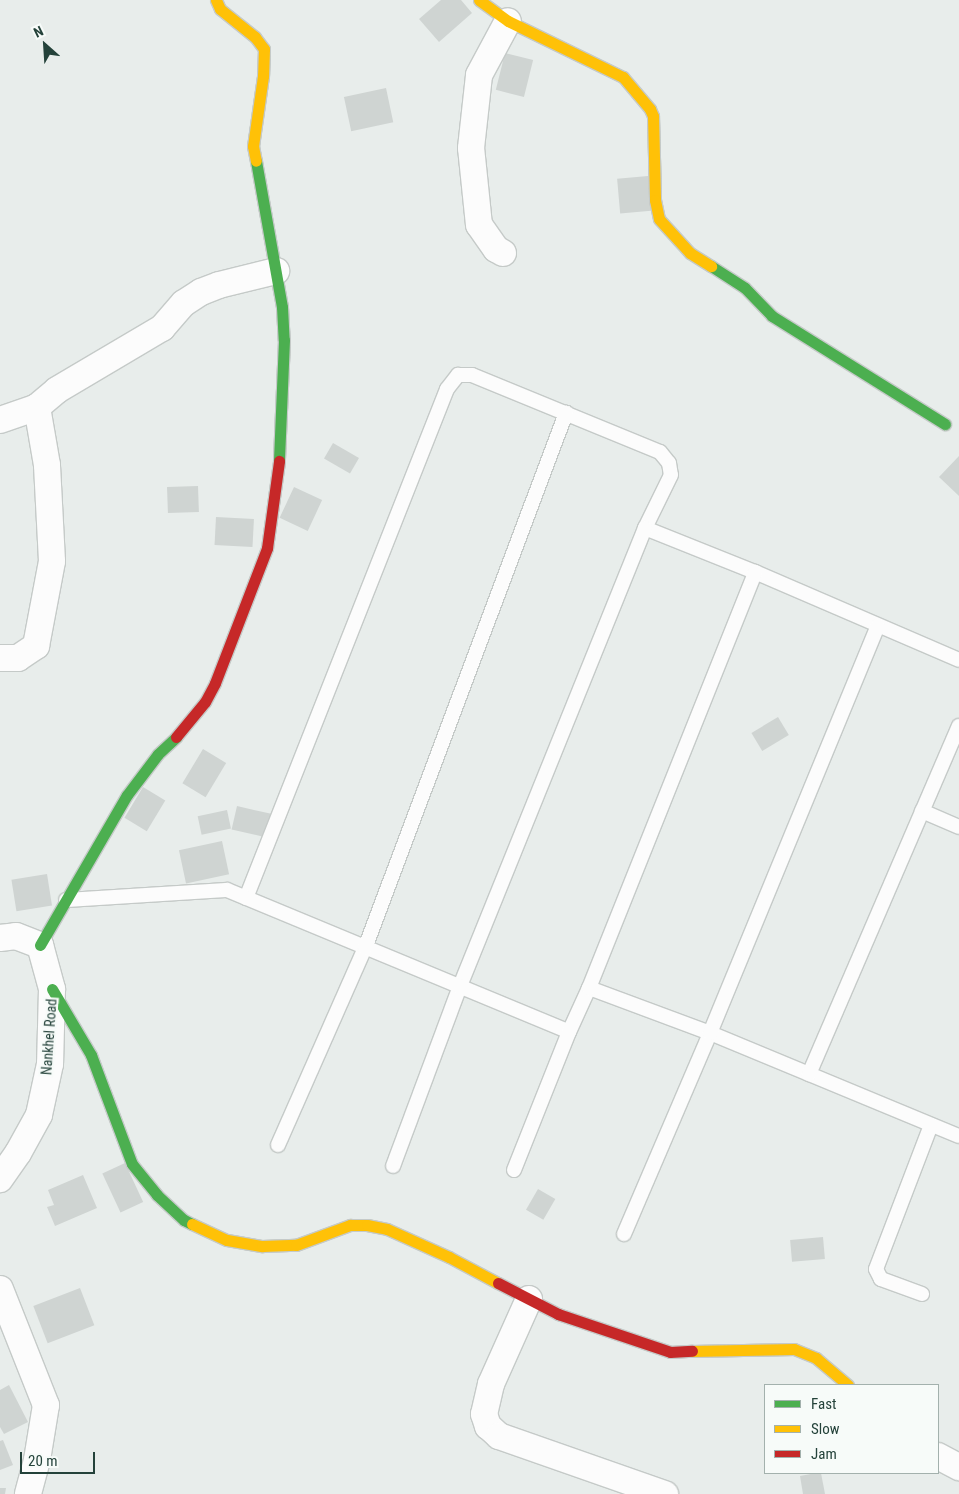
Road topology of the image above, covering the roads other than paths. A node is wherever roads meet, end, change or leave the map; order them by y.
1 (216, 0) edge
2 (479, 0) edge
3 (508, 21) junction
4 (503, 253) dead end
5 (276, 271) junction
6 (37, 407) junction
7 (566, 413) junction
8 (0, 420) edge
9 (945, 424) dead end
10 (646, 528) junction
11 (756, 572) junction
12 (878, 626) junction
13 (0, 658) edge
14 (959, 660) edge
15 (959, 726) edge
16 (922, 811) junction
17 (959, 827) edge
18 (246, 898) junction
19 (66, 900) junction
20 (0, 938) edge
21 (40, 945) junction
22 (366, 948) junction
23 (460, 986) junction
24 (590, 988) junction
25 (52, 989) junction
26 (569, 1032) junction
27 (710, 1033) junction
28 (809, 1074) junction
29 (931, 1125) junction
30 (959, 1136) edge
31 (278, 1145) dead end
32 (393, 1166) dead end
33 (514, 1170) dead end
34 (0, 1179) edge
35 (624, 1234) dead end
36 (0, 1288) edge
37 (922, 1294) dead end
38 (529, 1300) junction
39 (847, 1384) edge
40 (939, 1456) edge
41 (959, 1466) edge
42 (28, 1494) edge
43 (666, 1494) edge

1 - 5 street
2 - 3 street
3 - 4 street
3 - 9 street
5 - 6 street
5 - 19 street
6 - 8 street
6 - 13 street
7 - 10 lane
7 - 18 lane
7 - 22 lane
10 - 11 lane
10 - 23 lane
11 - 12 lane
11 - 24 lane
12 - 14 lane
12 - 27 lane
15 - 16 lane
16 - 17 lane
16 - 28 lane
18 - 19 lane
18 - 22 lane
19 - 21 street
20 - 21 street
21 - 25 street, Nankhel Road
22 - 23 lane
22 - 31 lane
23 - 26 lane
23 - 32 lane
24 - 26 lane
24 - 27 lane
25 - 34 street, Nankhel Road
25 - 38 street
26 - 33 lane
27 - 28 lane
27 - 35 lane
28 - 29 lane
29 - 30 lane
29 - 37 lane
36 - 42 street
38 - 39 street
38 - 43 street
40 - 41 street

